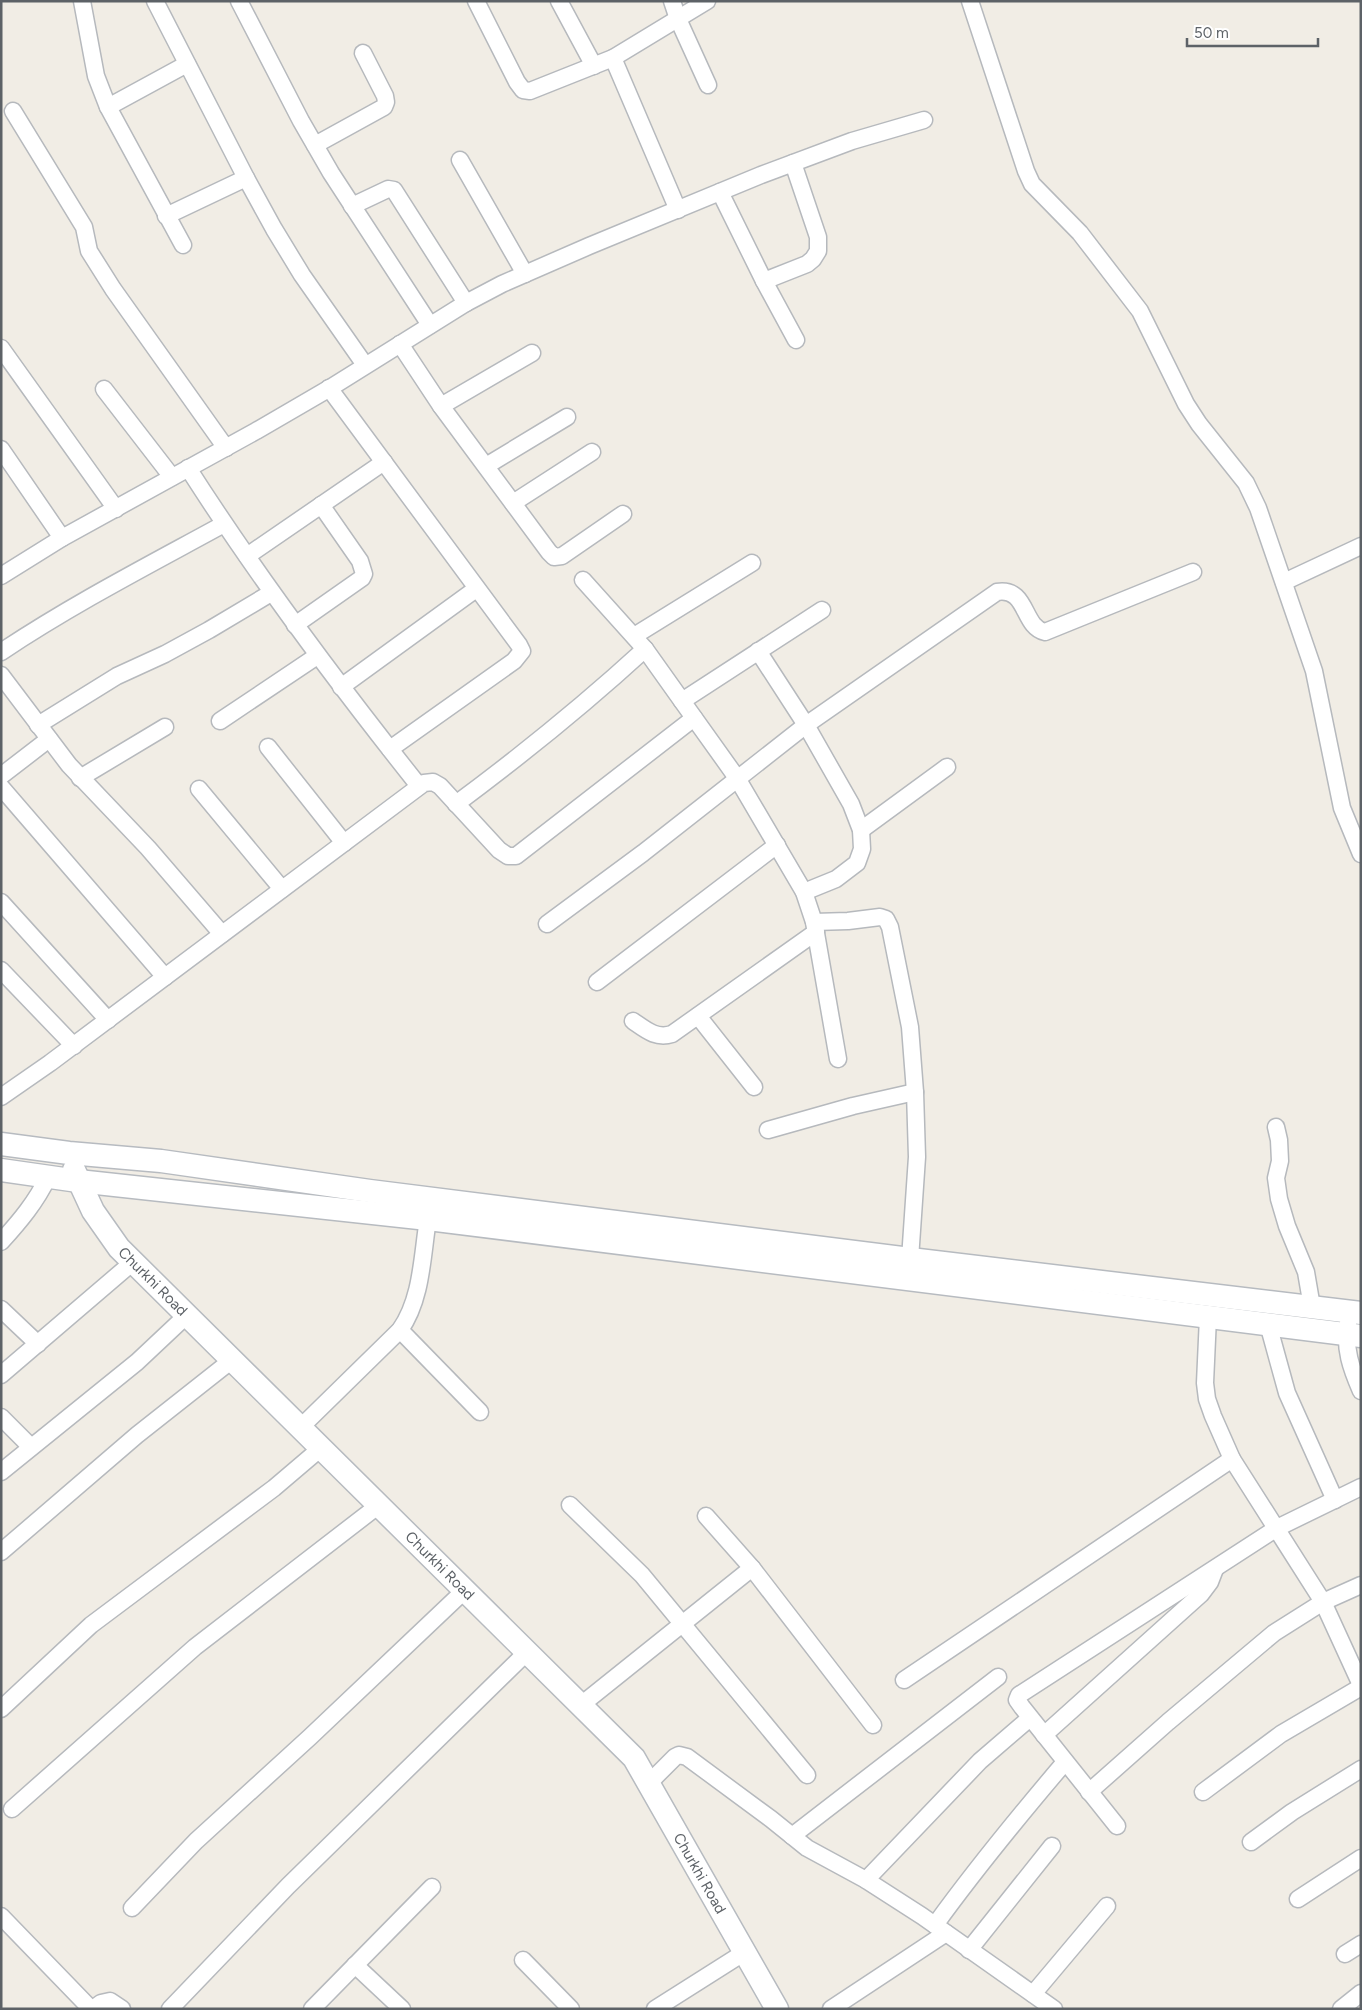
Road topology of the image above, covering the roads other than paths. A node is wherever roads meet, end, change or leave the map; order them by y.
1 (82, 1) edge
2 (155, 1) edge
3 (239, 1) edge
4 (476, 1) edge
5 (559, 1) edge
6 (672, 1) edge
7 (708, 1) edge
8 (970, 1) edge
9 (678, 19) junction
10 (363, 53) dead end
11 (613, 58) junction
12 (187, 64) junction
13 (594, 66) junction
14 (708, 85) dead end
15 (108, 107) junction
16 (13, 111) dead end
17 (924, 120) dead end
18 (315, 145) junction
19 (460, 160) dead end
20 (792, 163) junction
21 (246, 178) junction
22 (720, 192) junction
23 (352, 206) junction
24 (678, 210) junction
25 (166, 216) junction
26 (183, 245) dead end
27 (526, 274) junction
28 (764, 281) junction
29 (466, 303) junction
30 (430, 325) junction
31 (796, 340) dead end
32 (400, 344) junction
33 (1, 348) edge
34 (532, 353) dead end
35 (365, 365) junction
36 (329, 388) junction
37 (104, 389) dead end
38 (441, 406) junction
39 (568, 417) dead end
40 (1, 448) edge
41 (226, 448) junction
42 (592, 452) dead end
43 (384, 462) junction
44 (486, 466) junction
45 (188, 468) junction
46 (172, 477) junction
47 (514, 504) junction
48 (321, 505) junction
49 (116, 509) junction
50 (623, 514) dead end
51 (224, 524) junction
52 (62, 538) junction
53 (1361, 546) edge
54 (246, 556) junction
55 (752, 562) dead end
56 (4, 570) edge
57 (1193, 572) dead end
58 (583, 580) dead end
59 (1284, 582) junction
60 (476, 589) junction
61 (271, 593) junction
62 (822, 610) dead end
63 (295, 625) junction
64 (634, 636) junction
65 (646, 649) junction
66 (758, 651) junction
67 (1, 652) edge
68 (317, 656) junction
69 (1, 675) edge
70 (341, 687) junction
71 (682, 700) junction
72 (694, 718) junction
73 (220, 721) dead end
74 (38, 725) junction
75 (806, 725) junction
76 (165, 727) dead end
77 (49, 739) junction
78 (268, 747) dead end
79 (390, 749) junction
80 (947, 767) dead end
81 (1, 776) edge
82 (80, 778) junction
83 (737, 778) junction
84 (419, 786) junction
85 (1, 787) edge
86 (199, 789) dead end
87 (456, 804) junction
88 (861, 830) junction
89 (344, 842) junction
90 (777, 845) junction
91 (1361, 854) edge
92 (282, 889) junction
93 (804, 892) junction
94 (1, 902) edge
95 (547, 924) dead end
96 (815, 927) junction
97 (222, 934) junction
98 (1, 970) edge
99 (165, 977) junction
100 (597, 982) dead end
101 (698, 1016) junction
102 (108, 1020) junction
103 (633, 1021) dead end
104 (74, 1046) junction
105 (838, 1059) dead end
106 (754, 1087) dead end
107 (915, 1092) junction
108 (1, 1097) edge
109 (1276, 1127) dead end
110 (768, 1130) dead end
111 (1, 1144) edge
112 (69, 1153) junction
113 (1, 1170) edge
114 (48, 1177) junction
115 (78, 1181) junction
116 (428, 1219) junction
117 (1, 1242) edge
118 (910, 1259) junction
119 (133, 1262) junction
120 (1312, 1307) junction
121 (1, 1309) edge
122 (1355, 1312) edge
123 (187, 1315) junction
124 (1208, 1317) junction
125 (1268, 1324) junction
126 (400, 1330) junction
127 (1354, 1335) edge
128 (38, 1344) junction
129 (232, 1360) junction
130 (1, 1375) edge
131 (1361, 1391) edge
132 (480, 1412) dead end
133 (1, 1417) edge
134 (301, 1427) junction
135 (31, 1447) junction
136 (321, 1448) junction
137 (1232, 1459) junction
138 (1, 1472) edge
139 (1361, 1487) edge
140 (1335, 1500) junction
141 (379, 1505) junction
142 (570, 1505) dead end
143 (706, 1516) dead end
144 (1277, 1528) junction
145 (1, 1552) edge
146 (1216, 1567) junction
147 (752, 1568) junction
148 (1361, 1585) edge
149 (465, 1590) junction
150 (1323, 1602) junction
151 (682, 1624) junction
152 (527, 1652) junction
153 (998, 1677) dead end
154 (904, 1680) dead end
155 (1361, 1686) edge
156 (581, 1705) junction
157 (1, 1709) edge
158 (1030, 1718) junction
159 (874, 1725) dead end
160 (1044, 1734) junction
161 (1066, 1762) junction
162 (1361, 1769) edge
163 (807, 1775) dead end
164 (648, 1784) junction
165 (1089, 1792) junction
166 (1203, 1792) dead end
167 (12, 1809) dead end
168 (1117, 1826) dead end
169 (792, 1836) junction
170 (1251, 1842) dead end
171 (1052, 1846) dead end
172 (1361, 1858) edge
173 (866, 1880) junction
174 (432, 1887) dead end
175 (1298, 1899) dead end
176 (1106, 1906) dead end
177 (132, 1908) dead end
178 (1, 1916) edge
179 (941, 1929) junction
180 (1361, 1944) edge
181 (969, 1950) junction
182 (744, 1952) junction
183 (1346, 1954) dead end
184 (523, 1960) dead end
185 (355, 1965) junction
186 (1033, 1994) junction
187 (1361, 1994) edge
188 (92, 2009) edge
189 (122, 2009) edge
190 (170, 2009) edge
191 (312, 2009) edge
192 (402, 2009) edge
193 (571, 2009) edge
194 (654, 2009) edge
195 (777, 2009) edge
196 (831, 2009) edge
197 (1054, 2009) edge
198 (1341, 2009) edge

1 - 15 street
2 - 12 street
3 - 18 street
4 - 13 street
5 - 13 street
6 - 9 street
7 - 9 street
8 - 59 street
9 - 11 street
9 - 14 street
10 - 18 street
11 - 13 street
11 - 24 street
12 - 15 street
12 - 21 street
15 - 25 street
16 - 41 street
17 - 20 street
18 - 23 street
19 - 27 street
20 - 22 street
20 - 28 street
21 - 25 street
21 - 35 street
22 - 24 street
22 - 28 street
23 - 29 street
23 - 30 street
24 - 27 street
25 - 26 street
27 - 29 street
28 - 31 street
29 - 30 street
30 - 32 street
32 - 35 street
32 - 38 street
33 - 49 street
34 - 38 street
35 - 36 street
36 - 41 street
36 - 43 street
37 - 46 street
38 - 44 street
39 - 44 street
40 - 52 street
41 - 45 street
42 - 47 street
43 - 48 street
43 - 60 street
44 - 47 street
45 - 46 street
45 - 51 street
46 - 49 street
47 - 50 street
48 - 54 street
48 - 63 street
49 - 52 street
51 - 54 street
51 - 67 street
52 - 56 street
53 - 59 street
54 - 61 street
55 - 64 street
57 - 75 street
58 - 64 street
59 - 91 street
60 - 70 street
60 - 79 street
61 - 63 street
61 - 74 street
62 - 66 street
63 - 68 street
64 - 65 street
65 - 71 street
65 - 87 street
66 - 71 street
66 - 75 street
68 - 70 street
68 - 73 street
69 - 74 street
70 - 79 street
71 - 72 street
72 - 83 street
72 - 87 street
74 - 77 street
75 - 83 street
75 - 88 street
76 - 82 street
77 - 81 street
77 - 82 street
78 - 89 street
79 - 84 street
80 - 88 street
82 - 97 street
83 - 90 street
83 - 95 street
84 - 87 street
84 - 89 street
85 - 99 street
86 - 92 street
88 - 93 street
89 - 92 street
90 - 93 street
90 - 100 street
92 - 97 street
93 - 96 street
94 - 102 street
96 - 101 street
96 - 105 street
96 - 107 street
97 - 99 street
98 - 104 street
99 - 102 street
101 - 103 street
101 - 106 street
102 - 104 street
104 - 108 street
107 - 110 street
107 - 118 street
109 - 120 street
111 - 112 street
112 - 115 street, Churkhi Road
112 - 118 street
113 - 114 street
114 - 115 street
114 - 117 street
115 - 116 street
115 - 119 street, Churkhi Road
116 - 124 street
116 - 126 street
118 - 120 street
119 - 123 street, Churkhi Road
119 - 128 street
120 - 122 street
121 - 128 street
122 - 127 street
123 - 129 street, Churkhi Road
123 - 135 street
124 - 125 street
124 - 137 street
125 - 127 street
125 - 140 street
126 - 132 street
126 - 134 street
127 - 131 street
128 - 130 street
129 - 134 street, Churkhi Road
129 - 145 street
133 - 135 street
134 - 136 street, Churkhi Road
135 - 138 street
136 - 141 street, Churkhi Road
136 - 157 street
137 - 144 street
137 - 154 street
139 - 140 street
140 - 144 street
141 - 149 street, Churkhi Road
141 - 167 street
142 - 151 street
143 - 147 street
144 - 146 street
144 - 150 street
146 - 158 street
146 - 160 street
147 - 151 street
147 - 159 street
148 - 150 street
149 - 152 street, Churkhi Road
149 - 177 street
150 - 155 street
150 - 165 street
151 - 156 street
151 - 163 street
152 - 156 street, Churkhi Road
152 - 190 street
153 - 169 street
155 - 166 street
156 - 164 street, Churkhi Road
158 - 160 street
158 - 173 street
160 - 161 street
161 - 165 street
161 - 179 street
162 - 170 street
164 - 169 street
164 - 182 street, Churkhi Road
165 - 168 street
169 - 173 street
171 - 181 street
172 - 175 street
173 - 179 street
174 - 185 street
176 - 186 street
178 - 188 street
179 - 181 street
179 - 196 street
180 - 183 street
181 - 186 street
182 - 194 street
182 - 195 street, Churkhi Road
184 - 193 street
185 - 191 street
185 - 192 street
186 - 197 street
187 - 198 street
188 - 189 street

